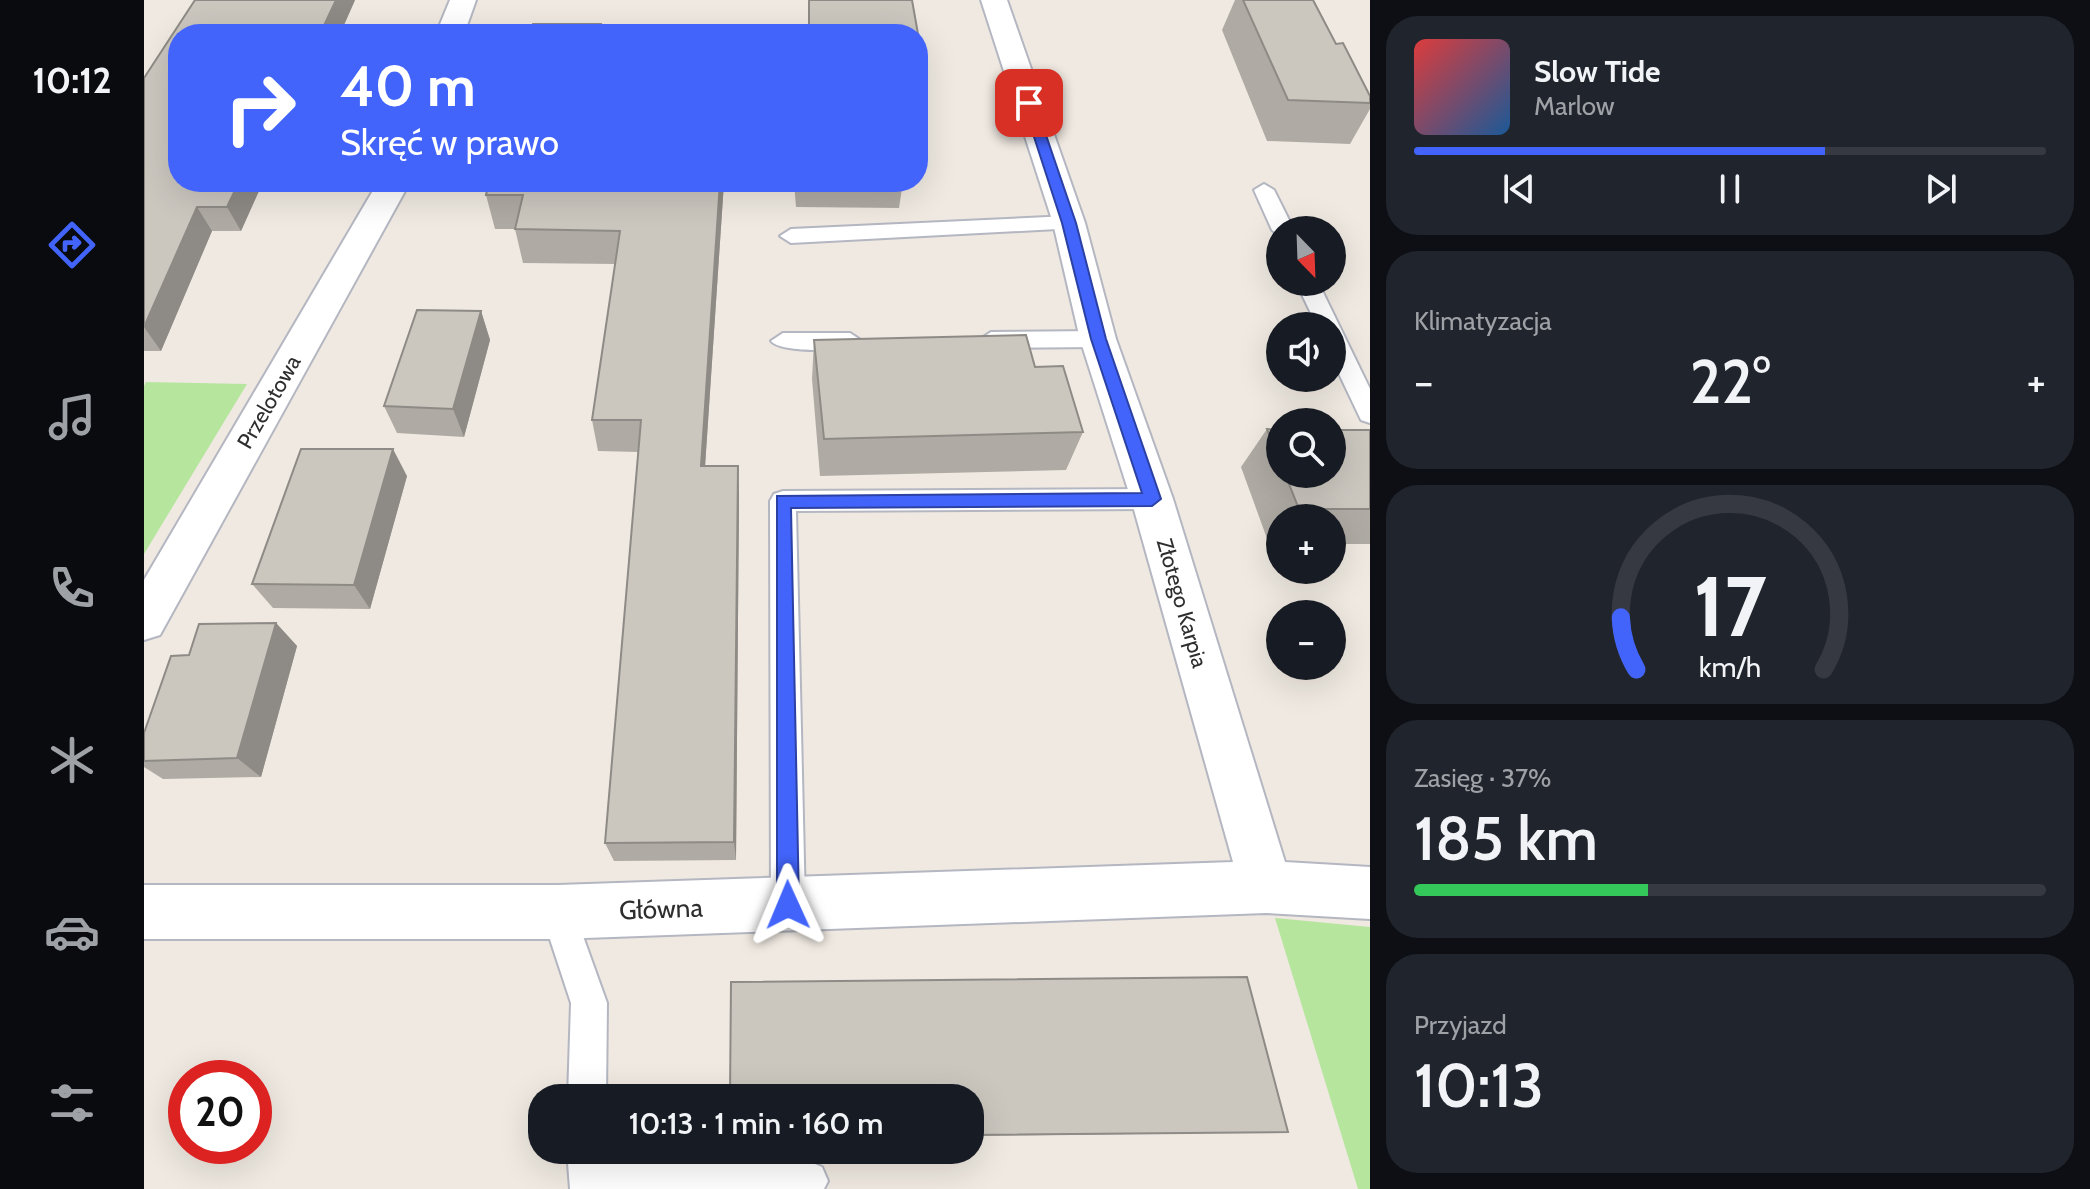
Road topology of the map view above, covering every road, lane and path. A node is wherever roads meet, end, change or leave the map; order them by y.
1 (463, 0) edge
2 (994, 0) edge
3 (454, 24) edge
4 (1264, 190) dead end
5 (388, 192) edge
6 (1276, 216) edge
7 (1069, 223) junction
8 (791, 236) dead end
9 (1098, 339) junction
10 (877, 340) edge
11 (972, 340) edge
12 (783, 341) dead end
13 (1346, 363) edge
14 (1370, 414) edge
15 (1152, 499) junction
16 (144, 621) edge
17 (1266, 887) junction
18 (1370, 893) edge
19 (788, 905) junction
20 (144, 912) edge
21 (558, 912) junction
22 (587, 1084) edge
23 (586, 1164) edge
24 (808, 1181) dead end

1 - 3 street
2 - 7 street, Złotego Karpia
4 - 6 lane
5 - 16 street, Przelotowa
7 - 8 lane
7 - 9 street, Złotego Karpia
9 - 11 lane
9 - 15 street, Złotego Karpia
10 - 12 lane
13 - 14 lane
15 - 17 street, Złotego Karpia
15 - 19 lane
17 - 18 street, Główna
17 - 19 street, Główna
19 - 21 street, Główna
20 - 21 street, Główna
21 - 22 lane
23 - 24 lane

